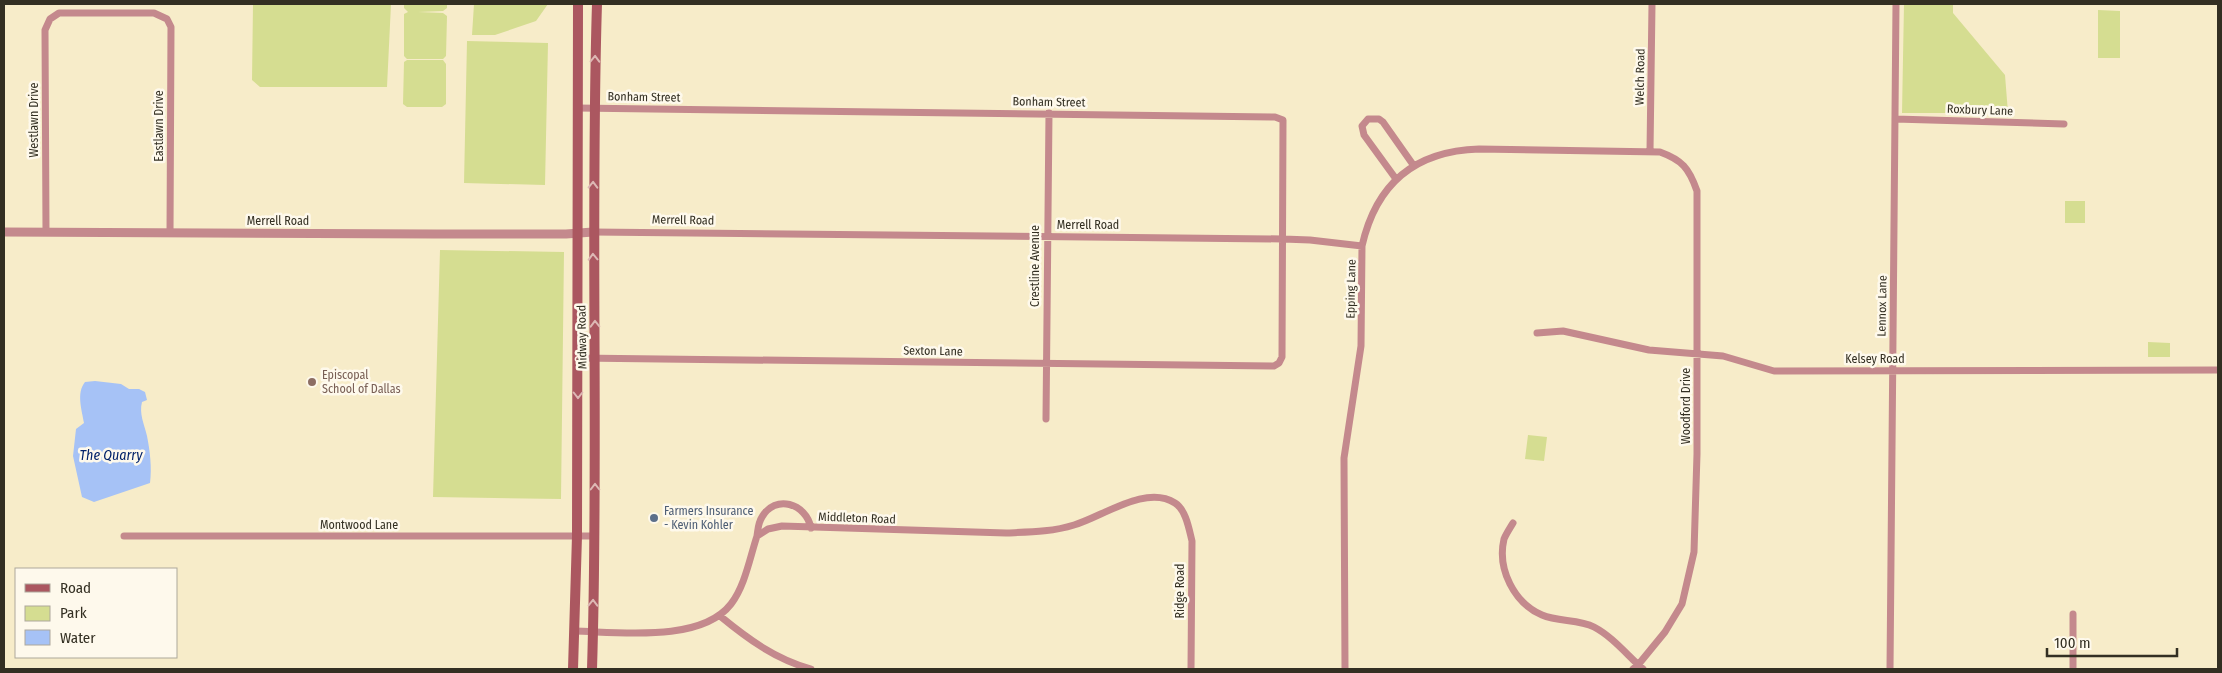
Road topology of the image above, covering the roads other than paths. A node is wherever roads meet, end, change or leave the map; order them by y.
1 (578, 4) edge
2 (597, 4) edge
3 (1652, 4) edge
4 (1896, 4) edge
5 (167, 19) joint
6 (577, 108) junction
7 (594, 108) junction
8 (1049, 114) junction
9 (1895, 118) junction
10 (2064, 124) dead end
11 (1650, 151) junction
12 (1414, 166) junction
13 (1396, 179) junction
14 (4, 232) edge
15 (46, 232) junction
16 (592, 232) junction
17 (170, 233) junction
18 (577, 234) junction
19 (1046, 237) junction
20 (1283, 239) junction
21 (1362, 246) junction
22 (1537, 333) dead end
23 (1698, 353) junction
24 (1282, 357) joint
25 (578, 358) junction
26 (595, 358) junction
27 (1046, 364) junction
28 (1892, 370) junction
29 (2218, 370) edge
30 (1046, 420) dead end
31 (577, 467) junction
32 (595, 467) junction
33 (1183, 514) joint
34 (1513, 523) dead end
35 (811, 528) junction
36 (124, 536) dead end
37 (577, 536) junction
38 (594, 536) junction
39 (757, 536) junction
40 (2073, 614) dead end
41 (720, 616) junction
42 (574, 631) junction
43 (593, 631) junction
44 (1638, 668) edge
45 (573, 669) edge
46 (592, 669) edge
47 (811, 669) edge
48 (1191, 669) edge
49 (1345, 669) edge
50 (1890, 669) edge
51 (2073, 669) edge

1 - 6 main road, Midway Road
7 -> 2 main road, Midway Road
3 - 11 street, Welch Road
4 - 9 street, Lennox Lane
5 - 15 street, Westlawn Drive
5 - 17 street, Eastlawn Drive
6 - 7 street, Bonham Street
6 - 18 main road, Midway Road
7 - 8 street, Bonham Street
16 -> 7 main road, Midway Road
8 - 19 street, Crestline Avenue
8 - 20 street, Bonham Street
9 - 10 street, Roxbury Lane
9 - 28 street, Lennox Lane
11 - 12 street, Epping Lane
11 - 23 street, Woodford Drive
12 - 13 street, Epping Lane
12 - 13 street
13 - 21 street, Epping Lane
14 - 15 street, Merrell Road
15 - 17 street, Merrell Road
16 - 18 street, Merrell Road
16 - 19 street, Merrell Road
26 -> 16 main road, Midway Road
17 - 18 street, Merrell Road
18 - 25 main road, Midway Road
19 - 20 street, Merrell Road
19 - 27 street, Crestline Avenue
20 - 21 street, Merrell Road
20 - 24 street, Bonham Street
21 - 49 street, Epping Lane
22 - 23 street, Kelsey Road
23 - 28 street, Kelsey Road
23 - 44 street, Woodford Drive
24 - 27 street, Sexton Lane
25 - 26 street, Sexton Lane
25 -> 31 main road, Midway Road
26 - 27 street, Sexton Lane
26 - 32 main road, Midway Road
27 - 30 street, Crestline Avenue
28 - 29 street, Kelsey Road
28 - 50 street, Lennox Lane
31 - 32 main road
31 - 37 main road, Midway Road
38 -> 32 main road, Midway Road
33 - 35 street, Middleton Road
33 - 48 street, Ridge Road
34 - 44 street
35 - 39 street, Middleton Road
35 - 39 street
36 - 37 street, Montwood Lane
37 - 38 street, Montwood Lane
37 - 42 main road, Midway Road
43 -> 38 main road, Midway Road
39 - 41 street
40 - 51 street
41 - 43 street
41 - 47 street
42 - 43 street
42 - 45 main road, Midway Road
43 - 46 main road, Midway Road

